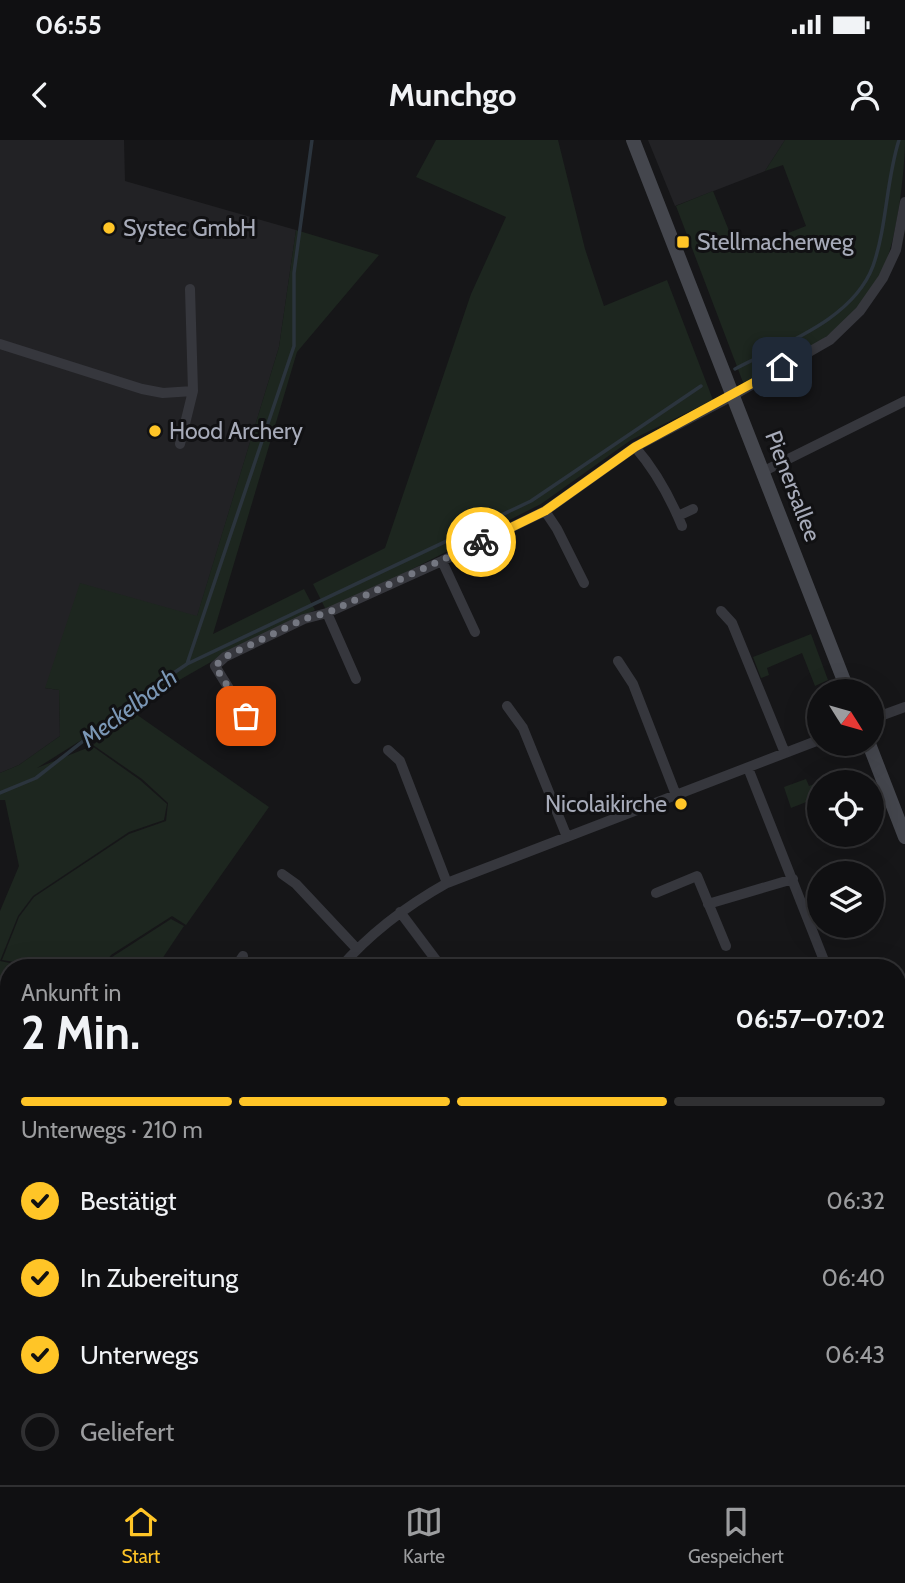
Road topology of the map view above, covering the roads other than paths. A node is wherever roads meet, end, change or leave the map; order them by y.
1 (633, 140) edge
2 (905, 202) edge
3 (190, 289) dead end
4 (0, 344) edge
5 (192, 391) junction
6 (734, 395) junction
7 (905, 401) edge
8 (180, 444) dead end
9 (635, 447) junction
10 (762, 472) junction
11 (693, 509) dead end
12 (545, 511) junction
13 (442, 561) junction
14 (584, 583) dead end
15 (721, 611) dead end
16 (327, 613) junction
17 (475, 632) dead end
18 (618, 662) dead end
19 (356, 679) dead end
20 (843, 679) edge
21 (507, 706) dead end
22 (905, 707) edge
23 (884, 715) edge
24 (246, 716) dead end
25 (807, 745) edge
26 (388, 750) dead end
27 (785, 753) junction
28 (874, 756) edge
29 (748, 768) junction
30 (676, 795) junction
31 (567, 837) junction
32 (905, 837) edge
33 (282, 874) dead end
34 (793, 879) junction
35 (447, 883) junction
36 (656, 892) dead end
37 (708, 904) junction
38 (400, 912) junction
39 (726, 946) dead end
40 (357, 949) junction
41 (243, 956) dead end
42 (241, 959) edge
43 (348, 959) edge
44 (435, 959) edge
45 (824, 959) edge

1 - 6 main road, Pienersallee
2 - 6 street
3 - 5 street
4 - 5 street
5 - 8 street
6 - 9 street
6 - 10 main road, Pienersallee
7 - 10 street
9 - 11 street
9 - 12 street
10 - 20 main road, Pienersallee
12 - 13 street
12 - 14 street
13 - 16 street
13 - 17 street
15 - 27 street
16 - 19 street
16 - 24 street
18 - 30 street
21 - 31 street
22 - 23 street
25 - 27 street
26 - 35 street
27 - 29 street
28 - 32 main road
29 - 30 street
29 - 34 street
30 - 31 street
31 - 35 street
33 - 40 street
34 - 37 street
34 - 45 street
35 - 38 street
36 - 37 street
37 - 39 street
38 - 40 street
38 - 44 street
40 - 43 street
41 - 42 street

